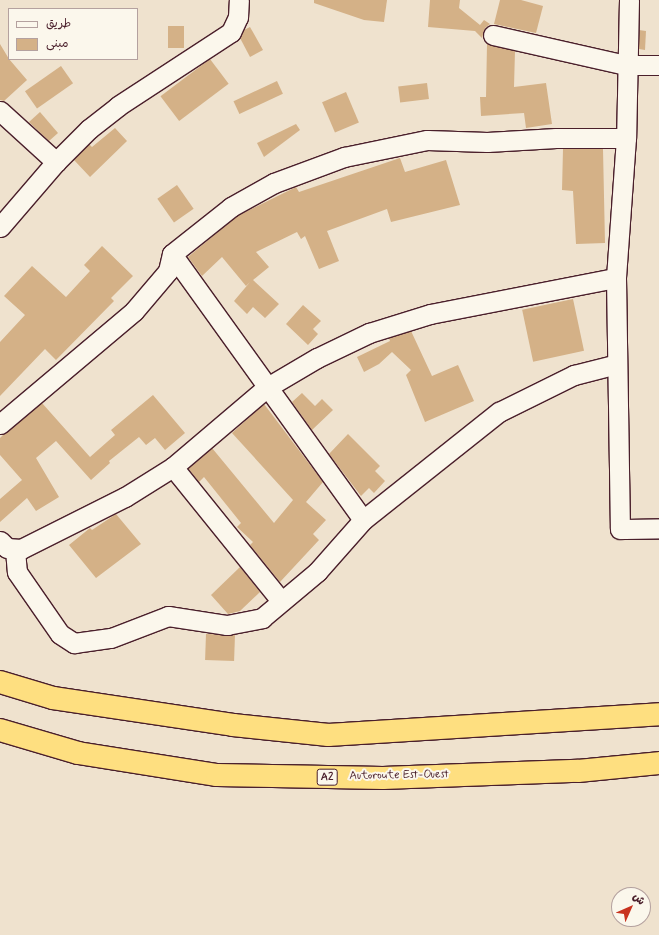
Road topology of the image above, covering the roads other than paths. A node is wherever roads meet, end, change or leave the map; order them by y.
1 (239, 0) edge
2 (629, 0) edge
3 (493, 35) dead end
4 (626, 65) junction
5 (659, 65) edge
6 (0, 111) edge
7 (626, 138) junction
8 (56, 162) junction
9 (0, 227) edge
10 (172, 254) junction
11 (616, 278) junction
12 (617, 364) junction
13 (266, 388) junction
14 (0, 424) edge
15 (173, 467) junction
16 (363, 520) junction
17 (659, 528) edge
18 (7, 546) edge
19 (281, 601) junction
20 (0, 682) edge
21 (659, 714) edge
22 (0, 730) edge
23 (659, 763) edge

1 - 8 street
2 - 4 street
3 - 4 street
4 - 5 street
4 - 7 street
6 - 8 street
7 - 10 street
7 - 11 street
8 - 9 street
10 - 13 street
10 - 14 street
11 - 12 street
11 - 13 street
12 - 16 street
12 - 17 street
13 - 15 street
13 - 16 street
15 - 18 street
15 - 19 street
16 - 19 street
18 - 19 street
20 - 21 highway
22 - 23 highway, Autoroute Est-Ouest / A2

